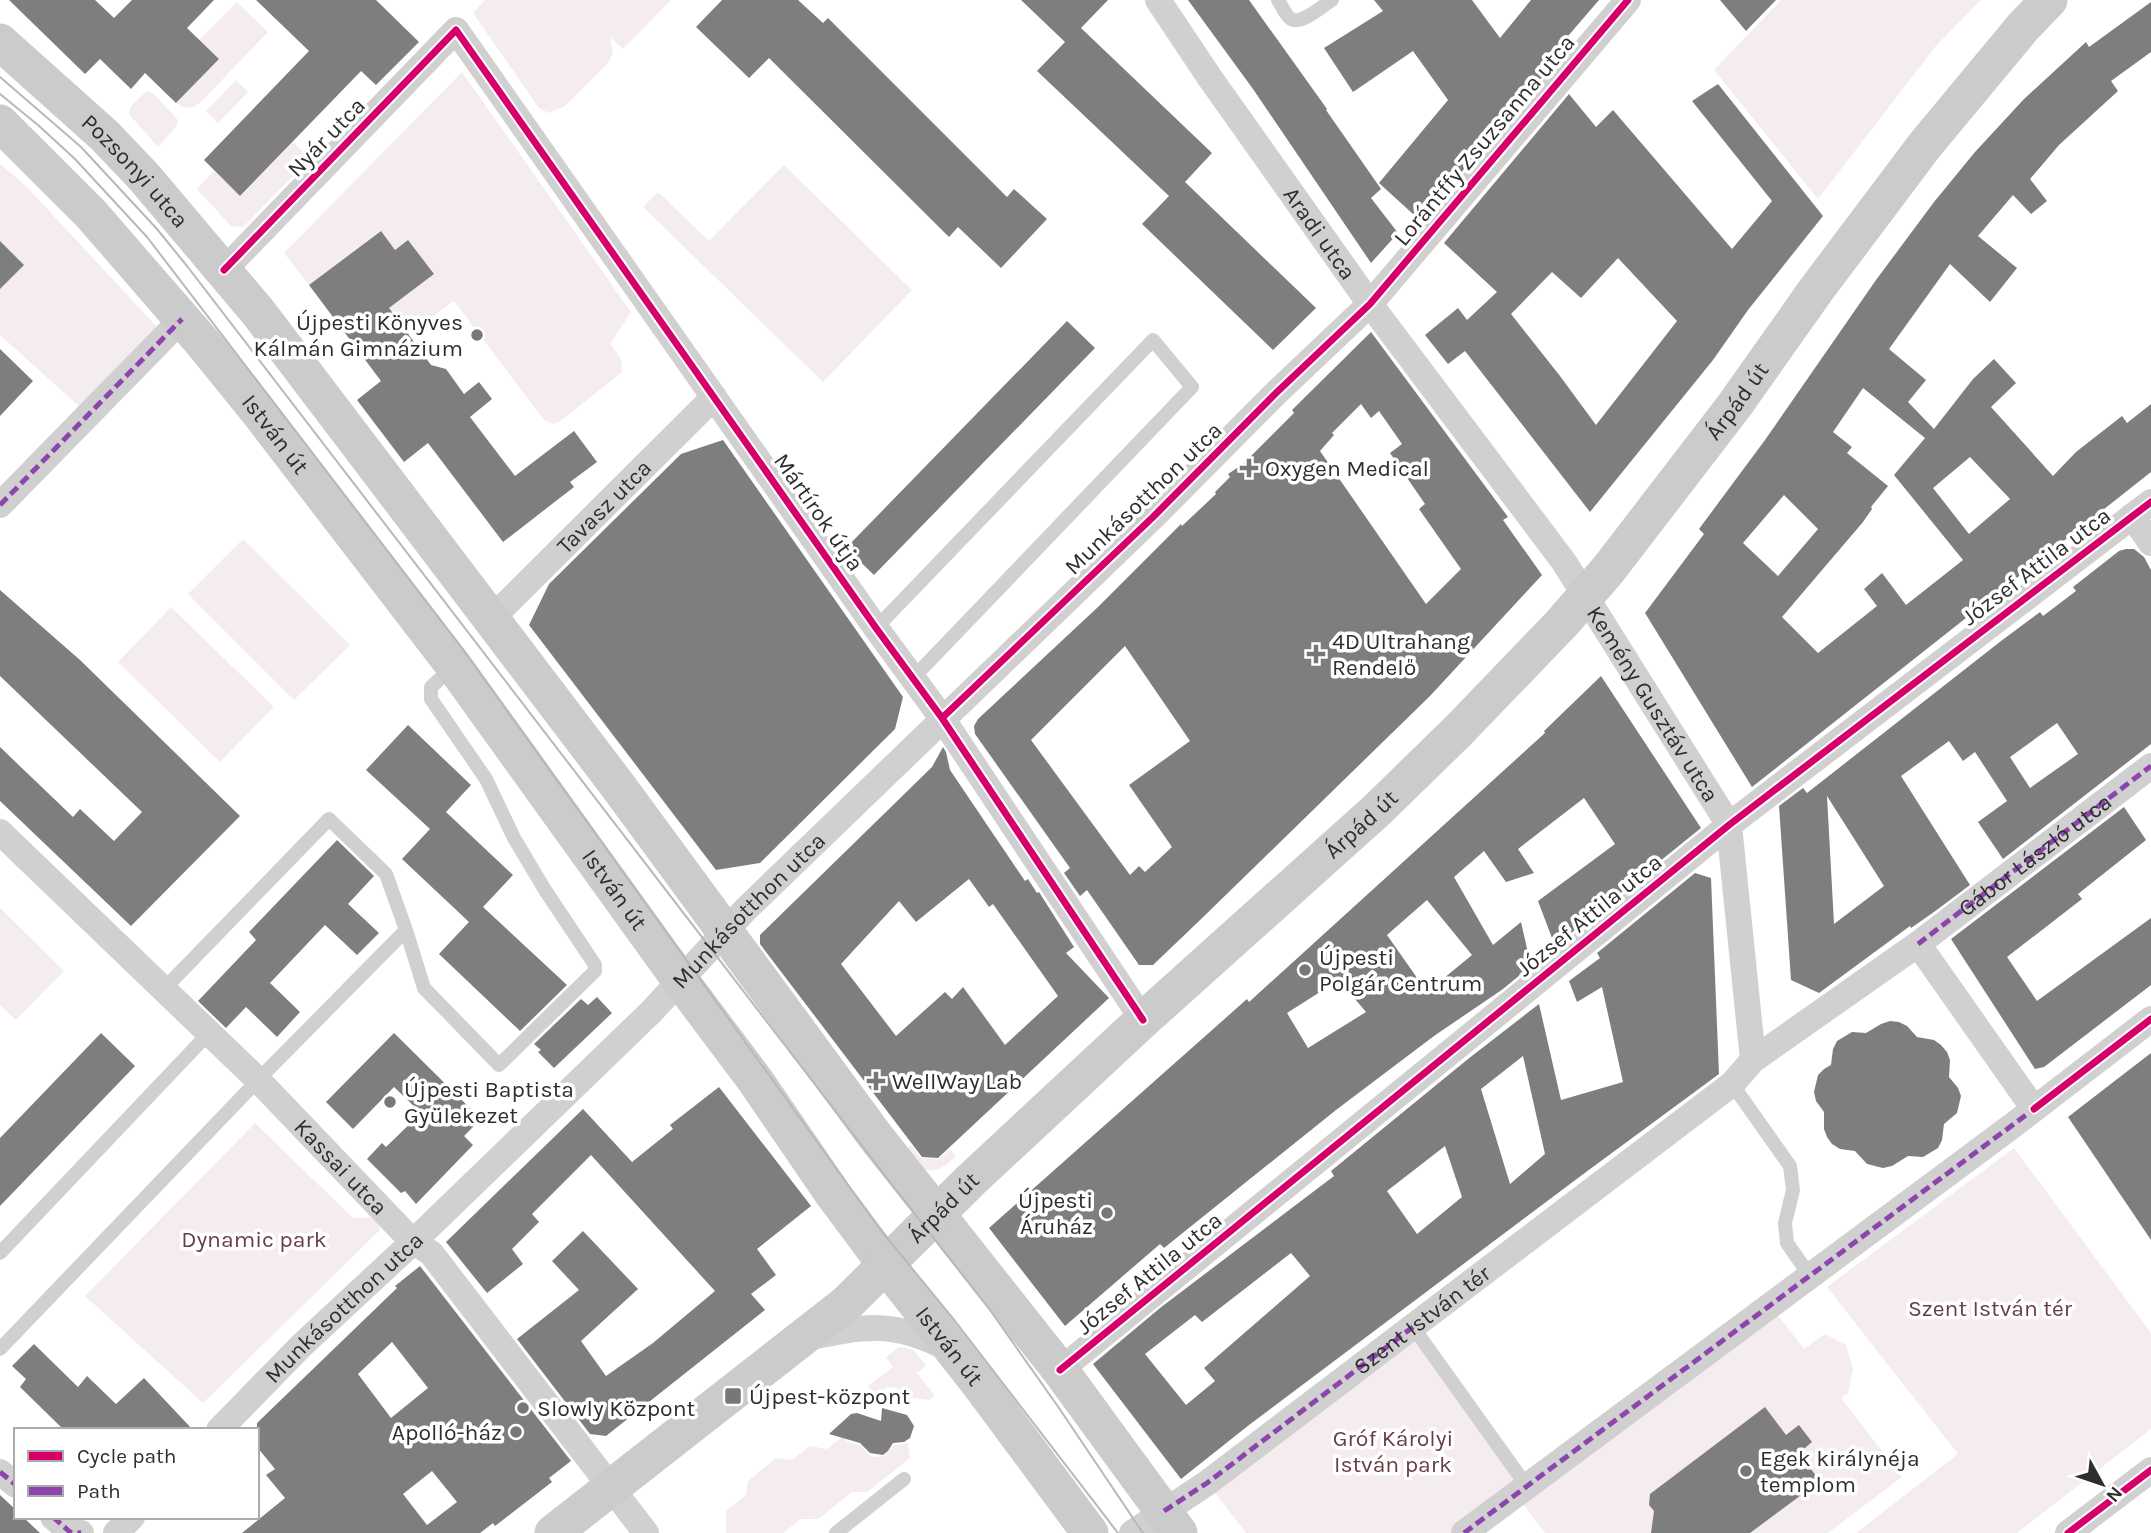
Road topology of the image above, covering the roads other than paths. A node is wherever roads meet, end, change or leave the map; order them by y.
1 (1158, 0) edge
2 (1278, 0) edge
3 (1332, 0) edge
4 (1628, 0) edge
5 (2049, 0) edge
6 (456, 30) joint
7 (0, 42) edge
8 (0, 123) edge
9 (224, 270) junction
10 (1370, 304) junction
11 (182, 319) junction
12 (714, 397) junction
13 (0, 505) edge
14 (2142, 509) edge
15 (2151, 543) edge
16 (1585, 597) junction
17 (492, 618) junction
18 (876, 628) junction
19 (454, 666) junction
20 (914, 677) junction
21 (942, 718) junction
22 (2151, 766) edge
23 (1729, 825) junction
24 (0, 832) edge
25 (406, 930) junction
26 (724, 932) junction
27 (1918, 944) junction
28 (680, 980) junction
29 (163, 990) junction
30 (2151, 1019) edge
31 (1143, 1020) junction
32 (209, 1033) junction
33 (1753, 1060) junction
34 (258, 1080) junction
35 (1732, 1084) junction
36 (2034, 1109) junction
37 (935, 1214) junction
38 (413, 1242) junction
39 (0, 1253) edge
40 (886, 1265) junction
41 (1810, 1276) junction
42 (1413, 1327) junction
43 (801, 1339) junction
44 (0, 1349) edge
45 (958, 1355) junction
46 (1060, 1370) junction
47 (221, 1428) edge
48 (2151, 1470) edge
49 (0, 1472) edge
50 (904, 1479) dead end
51 (14, 1483) edge
52 (1526, 1485) junction
53 (611, 1488) junction
54 (55, 1519) edge
55 (1172, 1522) edge
56 (81, 1533) edge
57 (553, 1533) edge
58 (646, 1533) edge
59 (836, 1533) edge
60 (1090, 1533) edge
61 (1132, 1533) edge
62 (1464, 1533) edge
63 (2068, 1533) edge

1 - 10 street, Aradi utca
2 - 3 lane
4 - 10 street, Lorántffy Zsuzsanna utca
5 - 16 main road, Árpád út
6 - 9 street, Nyár utca
6 - 12 street, Mártírok útja
7 - 9 main road, Pozsonyi utca
8 - 11 main road, István út
9 - 17 main road, Pozsonyi utca
10 - 16 street, Aradi utca
10 - 21 street, Munkásotthon utca
11 - 13 street
11 - 19 main road, István út
12 - 17 street, Tavasz utca
12 - 18 street, Mártírok útja
14 - 15 street
14 - 23 street, József Attila utca
16 - 23 street, Kemény Gusztáv utca
16 - 31 main road, Árpád út
17 - 26 main road
18 - 20 street, Mártírok útja
18 - 20 lane
19 - 25 lane
19 - 28 main road, István út
20 - 21 street, Mártírok útja
21 - 26 street, Munkásotthon utca
21 - 31 street, Mártírok útja
22 - 27 street, Gábor László utca
23 - 33 street, Kemény Gusztáv utca
23 - 46 street, József Attila utca
24 - 29 street, Kassai utca
25 - 29 lane
25 - 34 lane
26 - 28 street, Munkásotthon utca
26 - 37 main road
27 - 33 street, Szent István tér
27 - 36 street
28 - 38 street, Munkásotthon utca
28 - 40 main road, István út
29 - 32 street, Kassai utca
30 - 36 street
31 - 37 main road, Árpád út
32 - 34 street, Kassai utca
32 - 39 lane
33 - 35 street, Szent István tér
34 - 38 street, Kassai utca
34 - 44 lane
35 - 41 lane
35 - 42 street, Szent István tér
36 - 41 street
37 - 40 main road, Árpád út
37 - 46 main road
38 - 47 street, Munkásotthon utca
38 - 53 street, Kassai utca
40 - 43 main road, Árpád út
40 - 45 main road, István út
41 - 52 street
42 - 52 lane
42 - 55 street, Szent István tér
43 - 45 street
43 - 53 main road, Árpád út
45 - 60 main road, István út
46 - 55 main road
48 - 63 street
49 - 51 street
50 - 59 lane
52 - 62 street
53 - 57 main road, Árpád út
53 - 58 street, Kassai utca
54 - 56 street
55 - 61 street, Szent István tér

